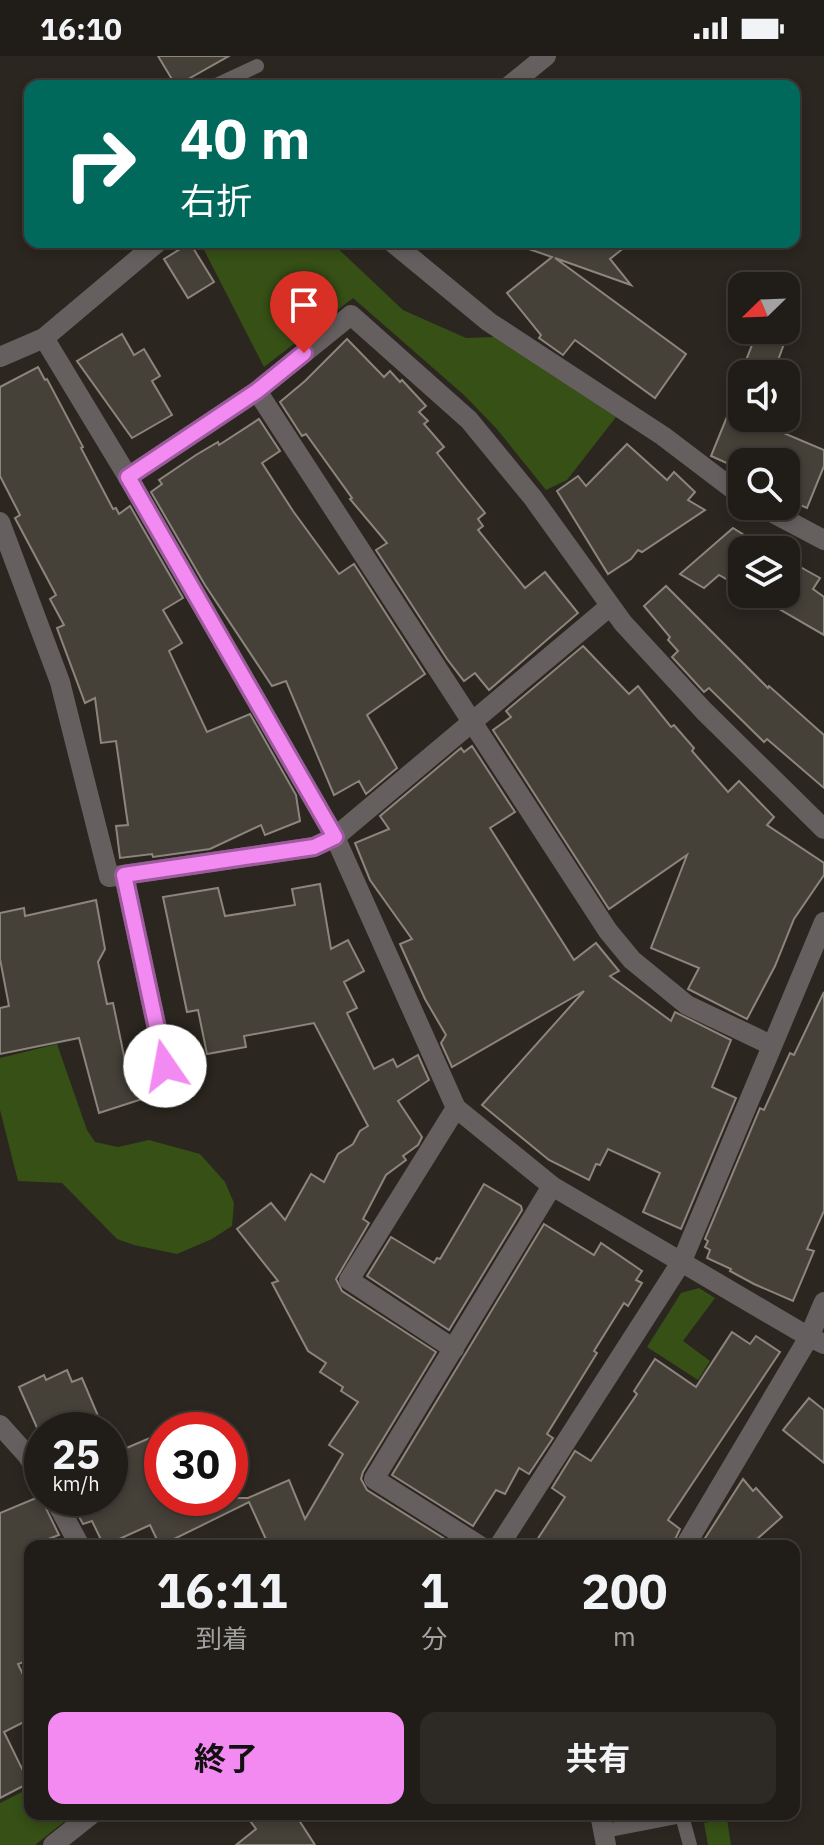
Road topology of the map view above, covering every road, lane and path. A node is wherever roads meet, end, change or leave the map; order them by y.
1 (546, 56) edge
2 (257, 66) dead end
3 (227, 80) edge
4 (516, 80) edge
5 (151, 248) edge
6 (399, 248) edge
7 (44, 338) junction
8 (0, 357) edge
9 (257, 391) junction
10 (128, 477) junction
11 (728, 485) edge
12 (786, 520) edge
13 (0, 522) edge
14 (824, 540) edge
15 (609, 607) junction
16 (472, 723) junction
17 (824, 829) edge
18 (335, 837) junction
19 (124, 875) junction
20 (824, 922) edge
21 (771, 1045) junction
22 (165, 1066) dead end
23 (456, 1108) junction
24 (552, 1186) junction
25 (682, 1261) junction
26 (824, 1302) edge
27 (816, 1341) edge
28 (454, 1349) junction
29 (0, 1425) edge
30 (24, 1452) edge
31 (64, 1516) edge
32 (77, 1540) edge
33 (471, 1540) edge
34 (503, 1540) edge
35 (689, 1540) edge
36 (84, 1820) edge
37 (660, 1820) edge
38 (683, 1820) edge
39 (604, 1830) edge
40 (53, 1845) edge
41 (690, 1845) edge

1 - 4 street
2 - 3 lane
5 - 7 street
6 - 11 street
7 - 8 street
7 - 10 street
9 - 10 street
9 - 15 street
9 - 16 street
10 - 18 street
12 - 14 street
13 - 19 street
15 - 16 street
15 - 17 street
16 - 18 street
16 - 21 street
18 - 19 street
18 - 23 street
19 - 22 street
20 - 21 street
21 - 25 street
23 - 24 street
23 - 28 street
24 - 25 street
24 - 28 street
25 - 27 street
25 - 34 street
26 - 27 street
27 - 35 street
28 - 33 street
29 - 30 street
31 - 32 street
36 - 40 street
37 - 39 lane
38 - 41 lane

